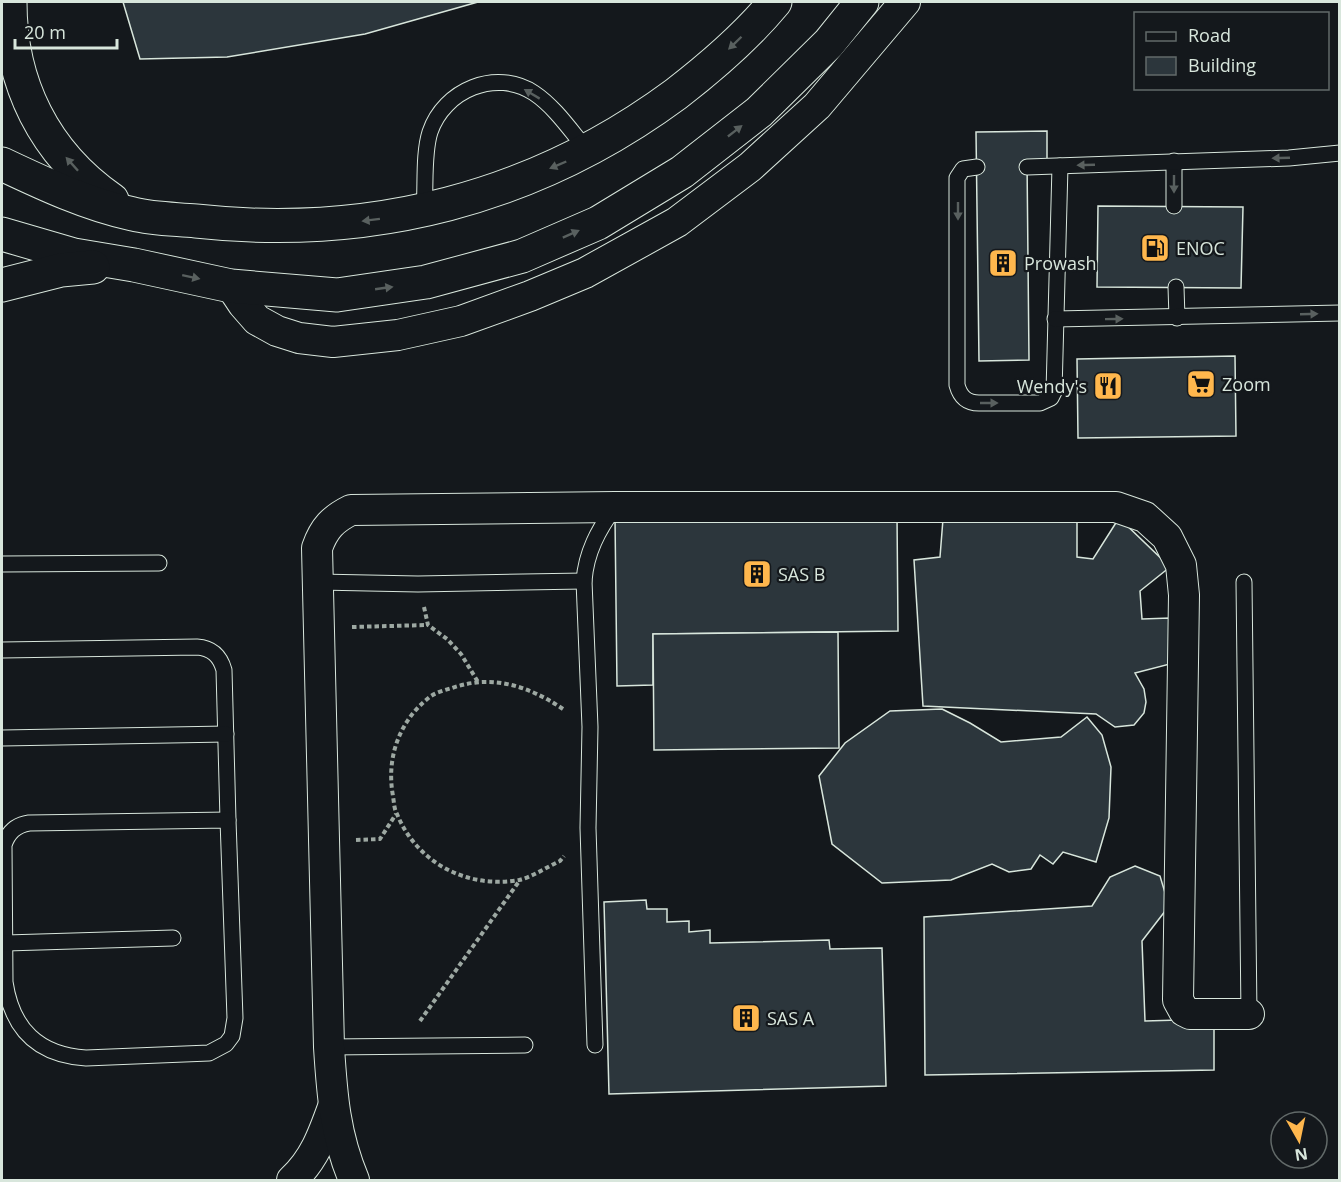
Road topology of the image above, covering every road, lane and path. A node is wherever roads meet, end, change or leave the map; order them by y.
1 (10, 2) edge
2 (775, 2) edge
3 (862, 2) edge
4 (905, 2) edge
5 (587, 150) junction
6 (1340, 153) edge
7 (1174, 161) junction
8 (2, 164) edge
9 (977, 166) dead end
10 (1027, 166) dead end
11 (1060, 166) junction
12 (1174, 207) dead end
13 (424, 209) junction
14 (133, 214) junction
15 (2, 234) edge
16 (134, 265) junction
17 (2, 285) edge
18 (231, 286) junction
19 (1176, 287) dead end
20 (1340, 313) edge
21 (1177, 318) junction
22 (1055, 320) junction
23 (615, 507) junction
24 (159, 563) dead end
25 (2, 564) edge
26 (584, 581) junction
27 (318, 582) junction
28 (1244, 582) dead end
29 (418, 584) junction
30 (428, 625) junction
31 (318, 628) junction
32 (2, 650) edge
33 (478, 682) junction
34 (590, 728) junction
35 (226, 734) junction
36 (2, 738) edge
37 (396, 814) junction
38 (228, 820) junction
39 (588, 828) junction
40 (323, 842) junction
41 (520, 879) junction
42 (173, 938) dead end
43 (6, 943) junction
44 (1249, 1014) joint
45 (525, 1045) dead end
46 (595, 1045) dead end
47 (329, 1047) junction
48 (402, 1047) junction
49 (333, 1107) junction
50 (292, 1180) edge
51 (354, 1180) edge

14 -> 1 street
2 -> 5 street
18 -> 3 street
4 - 18 street
5 -> 13 street
5 -> 13 lane
6 -> 7 lane
7 -> 11 lane
7 -> 12 lane
8 - 14 street
9 -> 22 lane
10 - 11 lane
11 - 22 lane
13 -> 14 street
15 - 16 street
16 - 17 street
16 -> 18 street
19 - 21 lane
21 -> 20 lane
22 -> 21 lane
23 - 26 lane
23 - 27 street
23 - 44 street
24 - 25 lane
26 - 29 lane
26 - 34 lane
27 - 29 lane
27 - 31 street
28 - 44 lane
29 - 30 path
30 - 31 path
30 - 33 path
31 - 40 street
32 - 35 lane
33 - 34 path
33 - 37 path
34 - 39 lane
35 - 36 lane
35 - 38 lane
37 - 40 path
37 - 41 path
38 - 43 lane
38 - 43 lane
39 - 41 path
39 - 46 lane
40 - 47 street
41 - 48 path
42 - 43 lane
45 - 48 lane
47 - 48 lane
47 - 49 street
49 - 50 street
49 - 51 street

